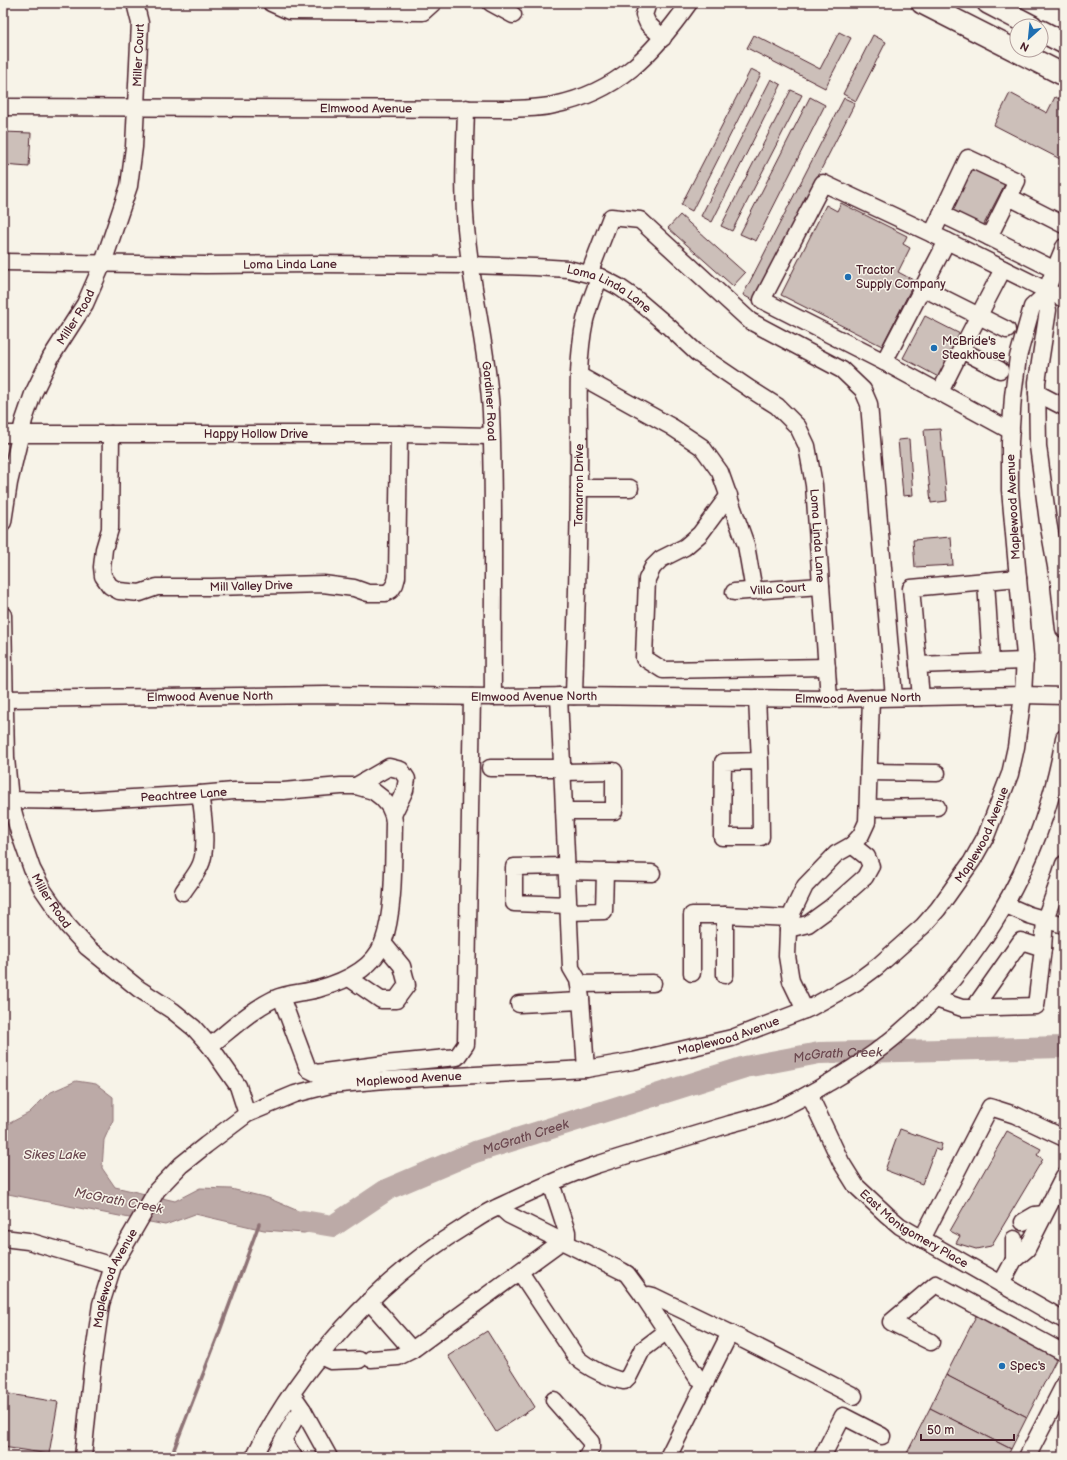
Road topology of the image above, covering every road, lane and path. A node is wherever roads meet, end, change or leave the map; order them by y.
1 (135, 3) edge
2 (271, 3) edge
3 (433, 3) edge
4 (491, 3) edge
5 (648, 3) edge
6 (689, 3) edge
7 (922, 3) edge
8 (988, 3) edge
9 (308, 7) edge
10 (513, 15) dead end
11 (1017, 18) edge
12 (1049, 35) edge
13 (663, 38) junction
14 (1064, 43) edge
15 (1064, 75) edge
16 (3, 107) edge
17 (136, 108) junction
18 (466, 108) junction
19 (1009, 197) junction
20 (941, 214) junction
21 (1064, 225) edge
22 (932, 234) junction
23 (989, 237) junction
24 (947, 241) junction
25 (1064, 247) edge
26 (3, 262) edge
27 (103, 263) junction
28 (470, 265) junction
29 (1003, 269) junction
30 (1055, 270) junction
31 (594, 276) junction
32 (923, 288) junction
33 (1045, 293) junction
34 (1064, 299) edge
35 (979, 316) junction
36 (1006, 330) dead end
37 (962, 350) junction
38 (884, 362) junction
39 (1000, 370) dead end
40 (580, 376) junction
41 (940, 392) junction
42 (1037, 393) junction
43 (1064, 407) edge
44 (1011, 431) junction
45 (20, 433) junction
46 (3, 434) edge
47 (111, 434) junction
48 (398, 434) junction
49 (491, 436) junction
50 (579, 488) junction
51 (630, 488) dead end
52 (729, 496) junction
53 (3, 522) edge
54 (1018, 578) junction
55 (986, 581) junction
56 (822, 586) junction
57 (754, 591) junction
58 (734, 592) dead end
59 (3, 615) edge
60 (1064, 629) edge
61 (1025, 661) junction
62 (991, 662) junction
63 (918, 664) junction
64 (827, 667) junction
65 (1024, 695) junction
66 (567, 696) junction
67 (1064, 696) edge
68 (472, 697) junction
69 (493, 697) junction
70 (894, 697) junction
71 (921, 697) junction
72 (757, 698) junction
73 (870, 698) junction
74 (4, 699) edge
75 (829, 699) junction
76 (1064, 738) edge
77 (760, 761) junction
78 (490, 768) dead end
79 (563, 770) junction
80 (869, 772) junction
81 (937, 773) dead end
82 (356, 786) junction
83 (200, 794) junction
84 (10, 800) junction
85 (937, 807) dead end
86 (868, 808) junction
87 (564, 812) junction
88 (393, 815) junction
89 (852, 845) junction
90 (1064, 864) edge
91 (567, 869) junction
92 (604, 872) junction
93 (652, 873) dead end
94 (183, 892) dead end
95 (1060, 892) edge
96 (1006, 905) junction
97 (568, 908) junction
98 (725, 915) junction
99 (1045, 919) junction
100 (790, 924) junction
101 (1064, 925) edge
102 (383, 943) junction
103 (1043, 948) junction
104 (692, 973) dead end
105 (725, 975) dead end
106 (349, 978) junction
107 (653, 983) dead end
108 (579, 984) junction
109 (281, 997) junction
110 (936, 999) junction
111 (581, 1000) junction
112 (519, 1004) dead end
113 (974, 1008) junction
114 (804, 1010) junction
115 (210, 1046) junction
116 (586, 1069) junction
117 (809, 1094) junction
118 (248, 1114) junction
119 (1064, 1138) edge
120 (1064, 1176) edge
121 (551, 1183) junction
122 (500, 1207) junction
123 (1044, 1214) junction
124 (1024, 1222) dead end
125 (3, 1238) edge
126 (922, 1239) junction
127 (1014, 1239) dead end
128 (563, 1241) junction
129 (1014, 1260) junction
130 (113, 1266) junction
131 (520, 1272) junction
132 (1001, 1284) junction
133 (644, 1297) junction
134 (369, 1301) junction
135 (1064, 1320) edge
136 (667, 1331) junction
137 (730, 1334) junction
138 (931, 1342) dead end
139 (412, 1350) junction
140 (1064, 1353) edge
141 (320, 1356) junction
142 (706, 1382) junction
143 (1064, 1385) edge
144 (292, 1394) junction
145 (854, 1396) dead end
146 (554, 1400) dead end
147 (303, 1410) junction
148 (882, 1436) dead end
149 (283, 1440) junction
150 (83, 1457) edge
151 (254, 1457) edge
152 (274, 1457) edge
153 (294, 1457) edge
154 (329, 1457) edge
155 (587, 1457) edge
156 (668, 1457) edge
157 (822, 1457) edge
158 (1027, 1457) edge

1 - 17 street, Miller Court
2 - 9 street
3 - 9 street
4 - 10 street
5 - 13 street
6 - 13 street, Elmwood Avenue
7 - 15 main road
8 - 11 main road
12 - 14 main road
13 - 18 street, Elmwood Avenue
16 - 17 street, Elmwood Avenue
17 - 18 street, Elmwood Avenue
17 - 27 street, Miller Road
18 - 28 street, Gardiner Road
19 - 20 street
19 - 21 street
19 - 23 street
20 - 22 street
20 - 23 street
22 - 24 street
22 - 38 street
23 - 30 street
24 - 29 street
24 - 32 street
25 - 30 street, Maplewood Avenue
26 - 27 street, Loma Linda Lane
27 - 28 street, Loma Linda Lane
27 - 45 street, Miller Road
28 - 31 street, Loma Linda Lane
28 - 49 street, Gardiner Road
29 - 33 street
29 - 35 street
30 - 33 street, Maplewood Avenue
31 - 40 street, Tamarron Drive
31 - 56 street, Loma Linda Lane
31 - 70 street, Tamarron Drive
32 - 35 street
32 - 38 street
33 - 34 street
33 - 42 street
33 - 44 street, Maplewood Avenue
35 - 36 street
35 - 37 street
37 - 39 street
37 - 41 street
38 - 41 street
40 - 50 street, Tamarron Drive
40 - 52 street
41 - 44 street
42 - 43 street
42 - 60 street
44 - 54 street, Maplewood Avenue
45 - 46 street, Happy Hollow Drive
45 - 47 street, Happy Hollow Drive
45 - 53 street, Miller Road
47 - 48 street, Happy Hollow Drive
47 - 48 street, Mill Valley Drive
48 - 49 street, Happy Hollow Drive
49 - 69 street, Gardiner Road
50 - 51 street
50 - 66 street, Tamarron Drive
52 - 57 street
52 - 64 street
54 - 55 street
54 - 61 street, Maplewood Avenue
55 - 62 street
55 - 63 street
56 - 57 street, Villa Court
56 - 64 street, Loma Linda Lane
57 - 58 street, Villa Court
59 - 74 street, Miller Road
61 - 62 street
61 - 65 street, Maplewood Avenue
62 - 63 street
63 - 71 street
64 - 75 street, Loma Linda Lane
65 - 67 street, Elmwood Avenue North
65 - 71 street, Elmwood Avenue North
65 - 114 street, Maplewood Avenue
66 - 69 street, Elmwood Avenue North
66 - 72 street, Elmwood Avenue North
66 - 79 street, Tamarron Drive
68 - 69 street, Elmwood Avenue North
68 - 74 street, Elmwood Avenue North
68 - 109 street
70 - 71 street, Elmwood Avenue North
70 - 73 street, Elmwood Avenue North
72 - 75 street, Elmwood Avenue North
72 - 77 street
73 - 75 street, Elmwood Avenue North
73 - 80 street
74 - 84 street, Miller Road
76 - 96 street
77 - 77 street
78 - 79 street
79 - 87 street, Tamarron Drive
79 - 87 street
80 - 81 street
80 - 86 street
82 - 83 street, Peachtree Lane
82 - 88 street, Peachtree Lane
82 - 88 street, Peachtree Lane
83 - 84 street, Peachtree Lane
83 - 94 street
84 - 115 street, Miller Road
85 - 86 street
86 - 89 street
87 - 91 street, Tamarron Drive
88 - 102 street, Peachtree Lane
89 - 100 street
89 - 100 street
90 - 95 street
91 - 92 street
91 - 97 street, Tamarron Drive
91 - 97 street
92 - 93 street
92 - 97 street
95 - 99 street
96 - 99 street
96 - 110 street
97 - 108 street, Tamarron Drive
98 - 100 street
98 - 104 street
98 - 105 street
99 - 101 street
99 - 103 street
100 - 114 street
102 - 106 street, Peachtree Lane
102 - 106 street
103 - 113 street
103 - 113 street
106 - 109 street, Peachtree Lane
107 - 108 street
108 - 111 street, Tamarron Drive
109 - 115 street, Peachtree Lane
110 - 113 street
110 - 117 street
111 - 112 street
111 - 116 street, Tamarron Drive
114 - 116 street, Maplewood Avenue
115 - 118 street, Miller Road
116 - 118 street, Maplewood Avenue
117 - 121 street
117 - 126 street, East Montgomery Place
118 - 130 street, Maplewood Avenue
119 - 126 street
120 - 123 street
121 - 122 street
121 - 128 street
122 - 128 street
122 - 134 street
123 - 124 street
123 - 129 street
125 - 130 street
126 - 132 street, East Montgomery Place
127 - 129 street
128 - 131 street
128 - 133 street
129 - 132 street
130 - 150 street, Maplewood Avenue
131 - 136 street
131 - 139 street
132 - 135 street, East Montgomery Place
133 - 136 street
133 - 137 street
134 - 139 street
134 - 141 street
136 - 142 street
137 - 142 street
137 - 145 street
138 - 140 street
139 - 141 street
141 - 144 street
142 - 156 street
143 - 158 street
144 - 147 street
144 - 151 street
146 - 155 street
147 - 149 street
147 - 154 street
148 - 157 street
149 - 152 street
149 - 153 street

